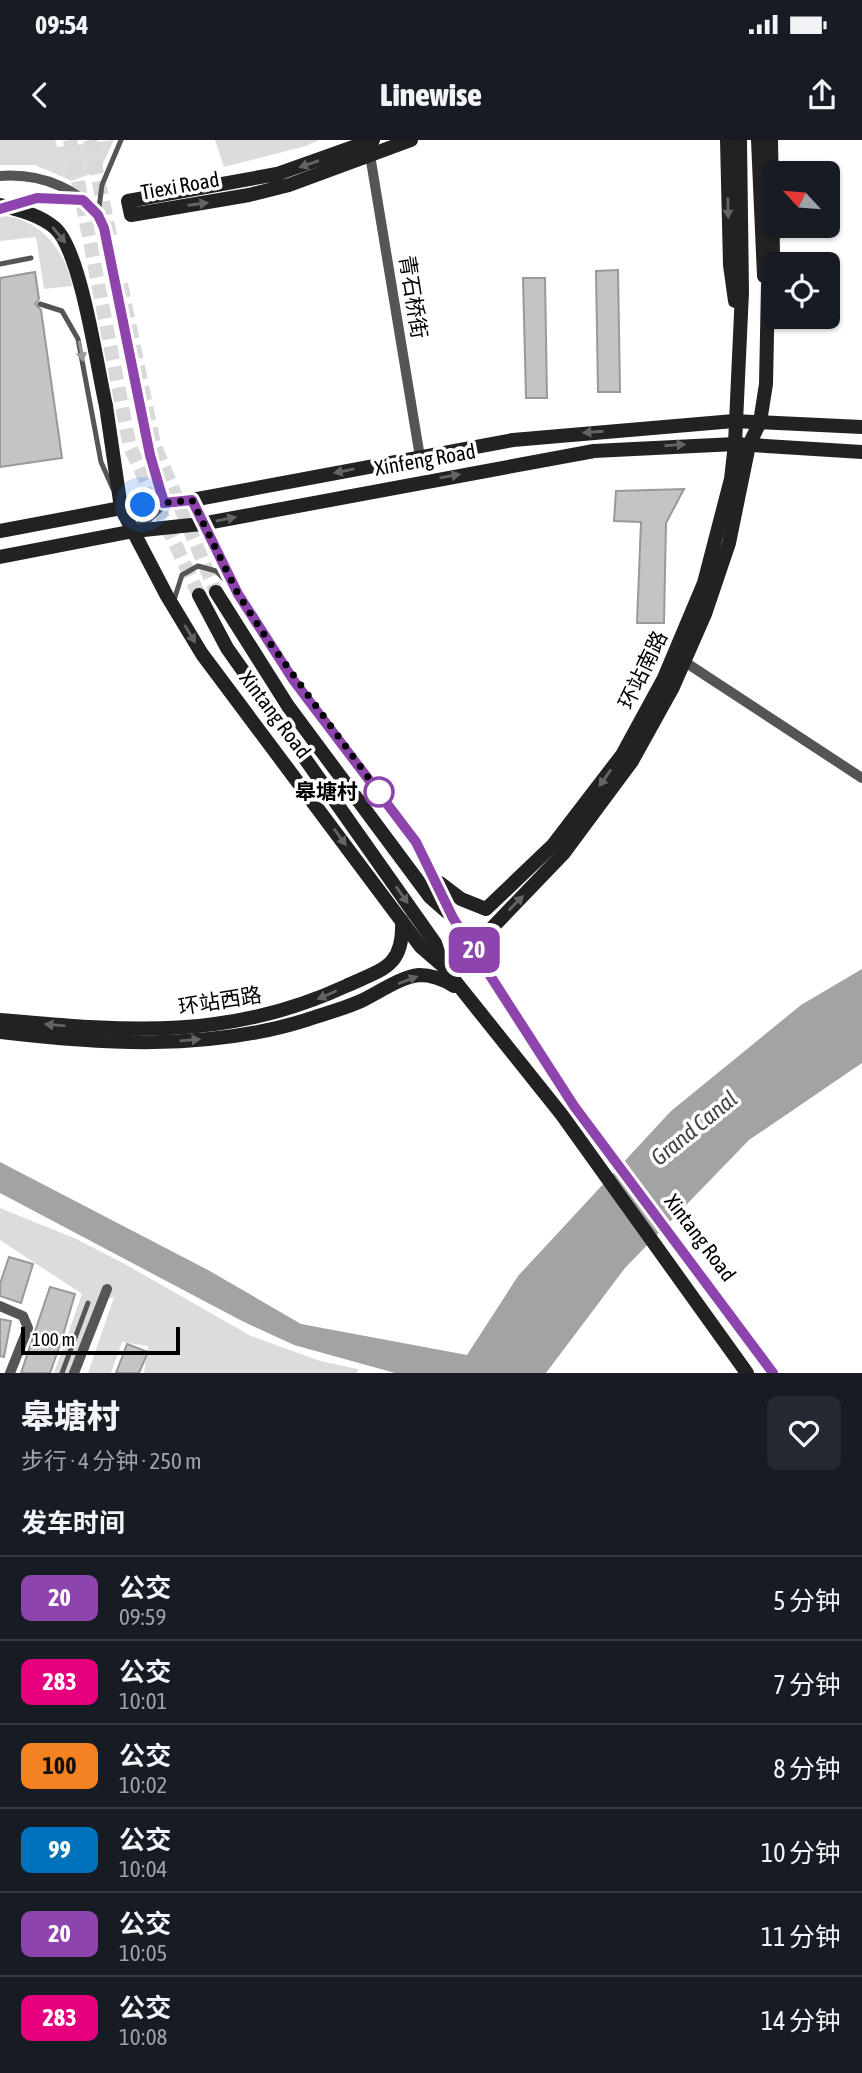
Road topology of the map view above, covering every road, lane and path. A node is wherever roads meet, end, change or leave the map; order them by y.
1 (121, 140) edge
2 (411, 140) edge
3 (727, 140) edge
4 (740, 140) edge
5 (758, 140) edge
6 (771, 140) edge
7 (371, 146) edge
8 (0, 176) edge
9 (83, 200) junction
10 (0, 207) edge
11 (98, 215) junction
12 (764, 252) edge
13 (773, 252) edge
14 (31, 258) dead end
15 (0, 264) edge
16 (40, 304) dead end
17 (768, 329) edge
18 (740, 337) junction
19 (734, 421) junction
20 (760, 422) junction
21 (862, 427) edge
22 (742, 444) junction
23 (862, 452) edge
24 (421, 457) junction
25 (192, 500) junction
26 (164, 503) junction
27 (121, 508) junction
28 (201, 524) junction
29 (0, 531) edge
30 (134, 531) junction
31 (0, 557) edge
32 (216, 592) tunnel mouth
33 (238, 594) junction
34 (200, 595) tunnel mouth
35 (174, 607) junction
36 (685, 662) junction
37 (862, 778) edge
38 (433, 876) junction
39 (453, 918) junction
40 (402, 921) junction
41 (480, 959) junction
42 (443, 966) junction
43 (461, 989) junction
44 (0, 1020) edge
45 (0, 1032) edge
46 (568, 1110) junction
47 (107, 1289) dead end
48 (88, 1303) dead end
49 (0, 1306) edge
50 (10, 1373) edge
51 (62, 1373) edge
52 (74, 1373) edge
53 (747, 1373) edge
54 (773, 1373) edge

1 - 11 lane
2 - 7 main road, Tiexi Road
3 -> 18 main road, 环站南路
4 - 18 main road, 环站南路
5 - 12 main road, 环站南路
6 - 13 main road, 环站南路
7 -> 7 main road, Tiexi Road
7 - 24 street, 青石桥街
8 - 9 street
9 - 10 lane
9 - 11 street
10 -> 27 main road, bridge
11 - 26 street
14 - 15 lane
16 -> 27 lane
17 - 20 main road, 环站南路
18 - 19 main road, 环站南路
19 - 20 main road, Xinfeng Road
19 - 22 main road, 环站南路
19 -> 24 main road, Xinfeng Road
20 - 21 main road, Xinfeng Road
20 - 22 main road, 环站南路
22 - 23 main road, Xinfeng Road
28 -> 22 main road, Xinfeng Road
22 - 36 main road
22 -> 38 main road, 环站南路
24 -> 25 main road, Xinfeng Road
25 - 26 main road, Xinfeng Road
25 - 28 main road, Xintang Road
26 - 27 main road, Xinfeng Road
26 - 30 street
27 - 29 main road, Xinfeng Road
27 - 30 main road, Xintang Road
28 - 30 main road, Xinfeng Road
28 - 33 main road, Xintang Road
30 - 31 main road, Xinfeng Road
30 - 35 main road, Xintang Road
32 - 39 main road, Xintang Road
33 - 35 lane
33 - 38 main road, Xintang Road
34 -> 42 main road, Xintang Road
35 -> 40 main road, Xintang Road
36 - 37 street
41 -> 36 main road
38 - 39 main road, Xintang Road
39 - 41 main road, Xintang Road
40 - 42 main road, Xintang Road
40 -> 44 main road, 环站西路
41 - 46 main road, Xintang Road
42 - 43 main road, Xintang Road
45 -> 43 main road
43 - 46 main road, Xintang Road
46 - 53 main road, Xintang Road
46 - 54 main road, Xintang Road
47 - 52 street
48 - 51 lane
49 - 50 street

